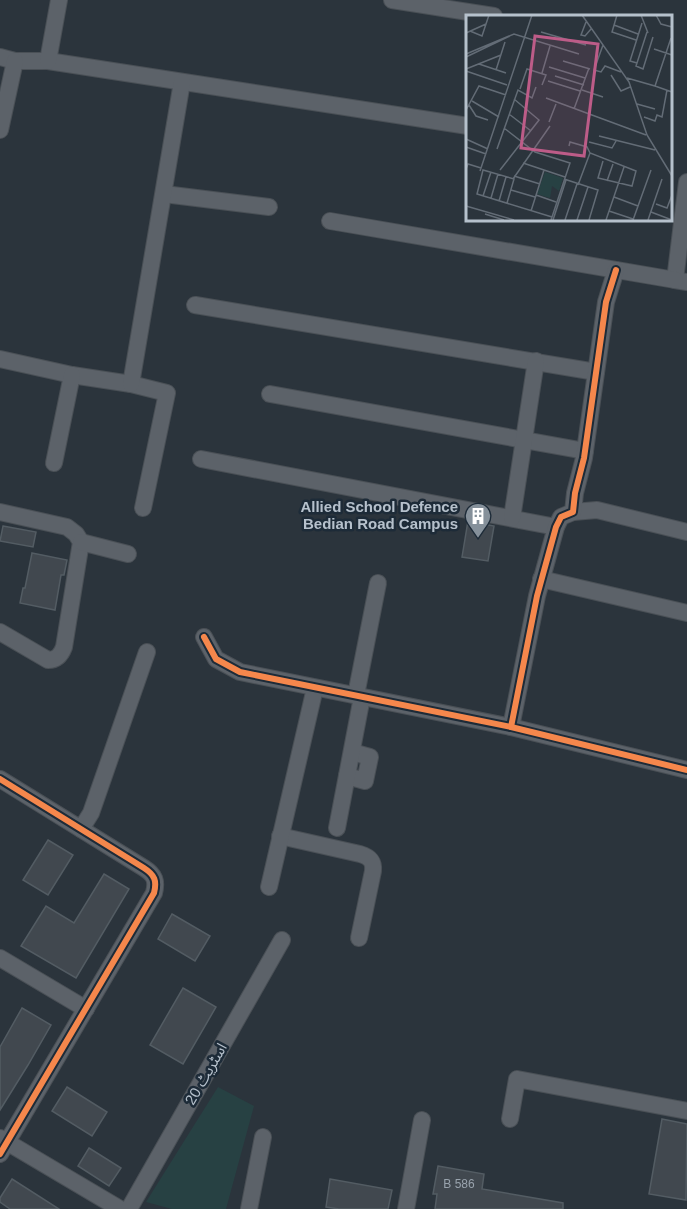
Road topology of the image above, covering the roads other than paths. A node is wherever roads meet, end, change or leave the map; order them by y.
1 (59, 0) edge
2 (392, 0) edge
3 (488, 15) edge
4 (7, 59) edge
5 (48, 61) junction
6 (182, 82) junction
7 (466, 126) edge
8 (0, 130) edge
9 (687, 182) edge
10 (164, 194) junction
11 (269, 207) dead end
12 (330, 221) dead end
13 (616, 270) junction
14 (681, 281) edge
15 (195, 305) dead end
16 (0, 359) edge
17 (536, 361) junction
18 (596, 372) junction
19 (72, 375) junction
20 (131, 384) junction
21 (270, 394) dead end
22 (524, 440) junction
23 (585, 451) junction
24 (201, 459) dead end
25 (54, 463) dead end
26 (143, 508) dead end
27 (0, 512) edge
28 (573, 512) junction
29 (512, 518) junction
30 (556, 527) junction
31 (687, 532) edge
32 (81, 542) junction
33 (129, 554) dead end
34 (541, 579) junction
35 (378, 583) dead end
36 (687, 613) edge
37 (0, 632) edge
38 (204, 637) dead end
39 (147, 652) dead end
40 (315, 688) junction
41 (359, 696) junction
42 (511, 727) junction
43 (687, 770) edge
44 (0, 779) edge
45 (337, 828) dead end
46 (81, 829) junction
47 (280, 836) junction
48 (269, 887) dead end
49 (359, 938) dead end
50 (282, 940) dead end
51 (0, 958) edge
52 (87, 1009) junction
53 (687, 1111) edge
54 (510, 1119) dead end
55 (422, 1120) dead end
56 (263, 1137) dead end
57 (2, 1145) edge
58 (120, 1209) edge
59 (129, 1209) edge
60 (249, 1209) edge
61 (406, 1209) edge

1 - 5 street
2 - 3 street
4 - 5 street
4 - 8 street
5 - 6 street
6 - 7 street
6 - 10 street
9 - 14 street
10 - 11 street
10 - 20 street
12 - 13 street
13 - 14 street
13 - 18 street
15 - 17 street
16 - 19 street
17 - 18 street
17 - 22 street
18 - 23 street
19 - 20 street
19 - 25 street
20 - 26 street
21 - 22 street
22 - 23 street
22 - 29 street
23 - 28 street
24 - 29 street
27 - 32 street
28 - 30 street
28 - 31 street
29 - 30 street
30 - 34 street
32 - 33 street
32 - 37 street
34 - 36 street
34 - 42 street
35 - 41 street
38 - 40 street
39 - 46 street
40 - 41 street
40 - 47 street
41 - 42 street
41 - 45 street
42 - 43 street
44 - 46 street
46 - 52 street
47 - 48 street
47 - 49 street
50 - 59 street, اسٹریٹ 20
51 - 52 street
52 - 57 street
53 - 54 street
55 - 61 street
56 - 60 street
57 - 58 street

